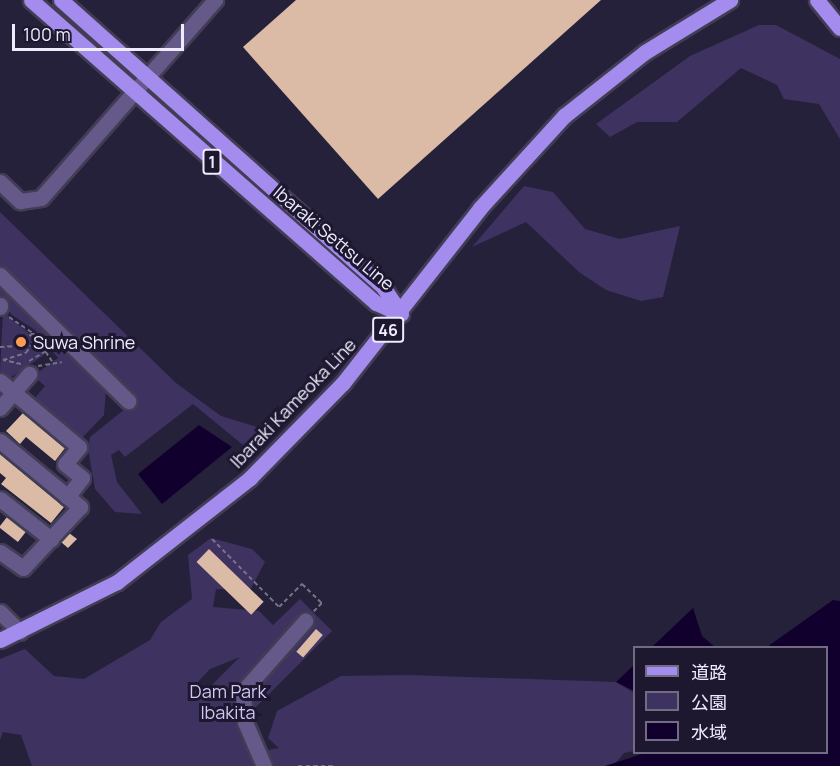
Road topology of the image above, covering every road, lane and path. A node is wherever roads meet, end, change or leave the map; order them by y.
1 (31, 0) edge
2 (61, 0) edge
3 (215, 0) edge
4 (730, 0) edge
5 (817, 0) edge
6 (840, 28) edge
7 (148, 75) junction
8 (133, 92) junction
9 (0, 182) edge
10 (0, 274) edge
11 (2, 308) edge
12 (401, 314) junction
13 (33, 333) junction
14 (36, 338) junction
15 (0, 347) edge
16 (46, 351) junction
17 (52, 361) junction
18 (62, 362) dead end
19 (29, 374) joint
20 (0, 381) edge
21 (14, 392) junction
22 (126, 395) dead end
23 (0, 408) edge
24 (0, 441) edge
25 (67, 497) junction
26 (0, 499) edge
27 (51, 538) junction
28 (212, 539) dead end
29 (0, 552) edge
30 (0, 612) edge
31 (305, 621) joint
32 (20, 632) junction
33 (0, 640) edge
34 (264, 766) edge
35 (298, 766) edge
36 (336, 766) edge

1 - 8 main road, Ibaraki Settsu Line / 1
2 - 7 main road, Ibaraki Settsu Line / 1
3 - 7 street
4 - 12 main road, Ibaraki Kameoka Line / 46
5 - 6 main road
7 - 8 street
7 - 12 main road, Ibaraki Settsu Line / 1
8 - 9 street
8 - 12 main road, Ibaraki Settsu Line / 1
10 - 22 street
11 - 13 path
12 - 32 main road, Ibaraki Kameoka Line / 46
13 - 14 path
13 - 15 path
14 - 16 path
14 - 16 path
16 - 17 path
17 - 18 path
17 - 19 path
19 - 21 street
20 - 21 street
21 - 23 street
21 - 25 street
24 - 25 street
25 - 27 street
26 - 27 street
27 - 29 street
28 - 31 path
30 - 32 street
31 - 34 street
32 - 33 main road, Ibaraki Kameoka Line / 46
35 - 36 path

